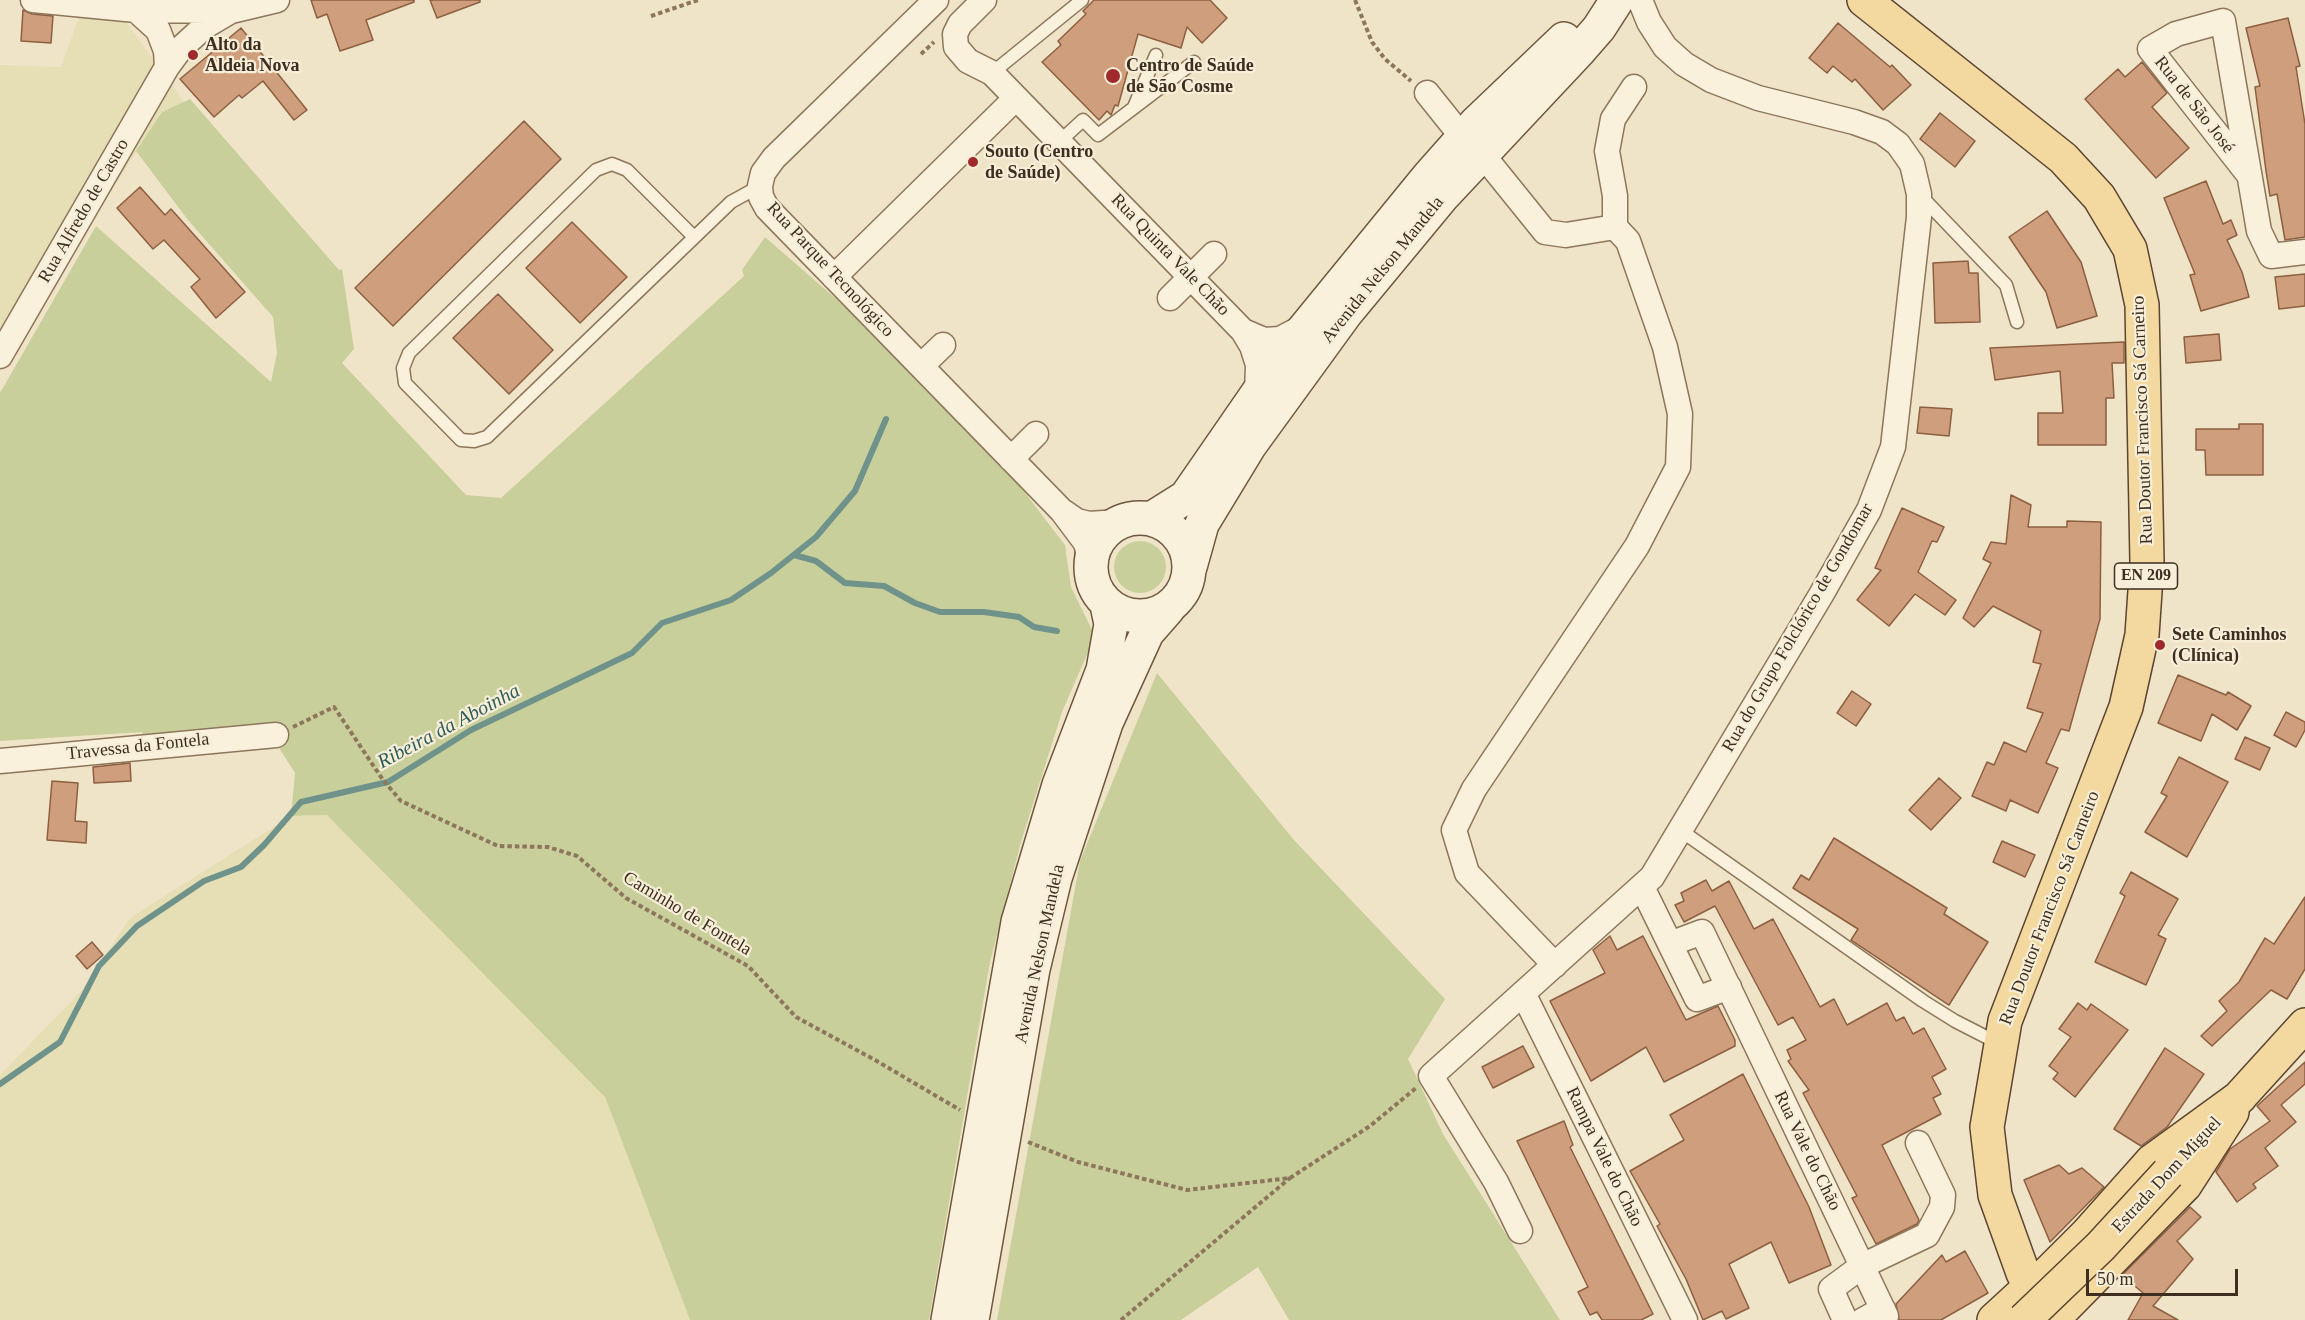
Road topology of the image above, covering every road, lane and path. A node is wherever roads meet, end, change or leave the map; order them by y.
1 (33, 0) edge
2 (277, 0) edge
3 (698, 0) edge
4 (936, 0) edge
5 (984, 0) edge
6 (1082, 0) edge
7 (1355, 0) edge
8 (1595, 0) edge
9 (1617, 0) edge
10 (1864, 0) edge
11 (136, 10) junction
12 (231, 11) junction
13 (1645, 11) edge
14 (651, 16) dead end
15 (941, 36) dead end
16 (921, 54) dead end
17 (1156, 55) dead end
18 (1194, 62) dead end
19 (167, 67) junction
20 (992, 73) junction
21 (1634, 87) dead end
22 (1545, 89) junction
23 (1427, 93) joint
24 (1016, 98) junction
25 (1134, 108) junction
26 (1059, 142) junction
27 (1472, 146) junction
28 (2249, 175) junction
29 (760, 186) junction
30 (1919, 194) junction
31 (1615, 227) junction
32 (694, 237) junction
33 (2305, 252) edge
34 (1214, 254) dead end
35 (834, 277) junction
36 (1191, 277) junction
37 (1170, 298) dead end
38 (2017, 322) dead end
39 (1306, 326) junction
40 (1243, 331) junction
41 (943, 345) dead end
42 (0, 356) edge
43 (921, 366) junction
44 (1257, 393) junction
45 (1036, 434) dead end
46 (1011, 459) junction
47 (1062, 511) junction
48 (1151, 519) junction
49 (1118, 522) junction
50 (1090, 561) junction
51 (1190, 567) junction
52 (1107, 605) junction
53 (1168, 609) junction
54 (276, 735) joint
55 (0, 761) edge
56 (1680, 830) junction
57 (1642, 887) junction
58 (1670, 944) junction
59 (1555, 965) junction
60 (1729, 987) junction
61 (1523, 993) junction
62 (2305, 1025) edge
63 (2001, 1044) junction
64 (1431, 1076) junction
65 (2240, 1097) junction
66 (969, 1115) dead end
67 (1019, 1139) dead end
68 (1917, 1143) dead end
69 (1290, 1178) junction
70 (1520, 1231) dead end
71 (1862, 1266) junction
72 (2043, 1307) edge
73 (1877, 1315) edge
74 (948, 1320) edge
75 (972, 1320) edge
76 (1121, 1320) edge
77 (1685, 1320) edge
78 (1845, 1320) edge
79 (1994, 1320) edge

1 - 11 street
2 - 12 street
3 - 14 path
4 - 29 street, Rua Parque Tecnológico
5 - 20 street, Rua Quinta Vale Chão
6 - 20 lane
7 - 23 path
8 - 27 main road, Avenida Nelson Mandela
9 - 22 main road, Avenida Nelson Mandela
10 - 63 main road, Rua Doutor Francisco Sá Carneiro / EN 209
11 - 12 street
11 - 19 street
12 - 19 street, Rua Alfredo de Castro
13 - 22 street, Rua do Grupo Folclórico de Gondomar
13 - 30 street, Rua do Grupo Folclórico de Gondomar
15 - 16 path
17 - 25 lane
18 - 25 lane
19 - 42 street, Rua Alfredo de Castro
20 - 24 street, Rua Quinta Vale Chão
21 - 31 street
22 - 27 main road, Avenida Nelson Mandela
23 - 27 street
24 - 26 street, Rua Quinta Vale Chão
24 - 35 street
25 - 26 lane
26 - 36 street, Rua Quinta Vale Chão
27 - 31 street
27 - 39 main road, Avenida Nelson Mandela
27 - 51 main road, Avenida Nelson Mandela
28 - 28 street, Rua de São José
28 - 33 street, Rua de São José
29 - 32 lane
29 - 35 street, Rua Parque Tecnológico
30 - 38 lane
30 - 56 street, Rua do Grupo Folclórico de Gondomar
31 - 59 street
32 - 32 lane
34 - 36 street
35 - 43 street, Rua Parque Tecnológico
36 - 37 street
36 - 40 street, Rua Quinta Vale Chão
39 - 40 street, Rua Quinta Vale Chão
39 - 44 main road, Avenida Nelson Mandela
40 - 44 street, Rua Quinta Vale Chão
41 - 43 street
43 - 46 street, Rua Parque Tecnológico
44 - 48 main road, Avenida Nelson Mandela
45 - 46 street
46 - 47 street, Rua Parque Tecnológico
47 - 49 street, Rua Parque Tecnológico
47 - 50 street, Rua Parque Tecnológico
48 - 49 main road
48 - 51 main road
49 - 50 main road
50 - 52 main road
51 - 53 main road
52 - 53 main road
52 - 74 main road, Avenida Nelson Mandela
53 - 75 main road, Avenida Nelson Mandela
54 - 55 street, Travessa da Fontela
54 - 66 path, Caminho de Fontela
56 - 57 street, Rua do Grupo Folclórico de Gondomar
56 - 63 lane
57 - 58 street
57 - 59 street, Rua do Grupo Folclórico de Gondomar
58 - 60 street, Rua Vale do Chão
58 - 60 street
59 - 61 street, Rua do Grupo Folclórico de Gondomar
60 - 71 street, Rua Vale do Chão
61 - 64 street, Rua do Grupo Folclórico de Gondomar
61 - 77 street, Rampa Vale do Chão
62 - 65 main road, Estrada Dom Miguel
63 - 72 main road, Rua Doutor Francisco Sá Carneiro / EN 209
64 - 69 path
64 - 70 street
65 - 72 main road, Estrada Dom Miguel, bridge
65 - 72 main road
67 - 69 path
68 - 71 street
69 - 76 path
71 - 73 street, Rua Vale do Chão
71 - 78 street
72 - 79 main road

